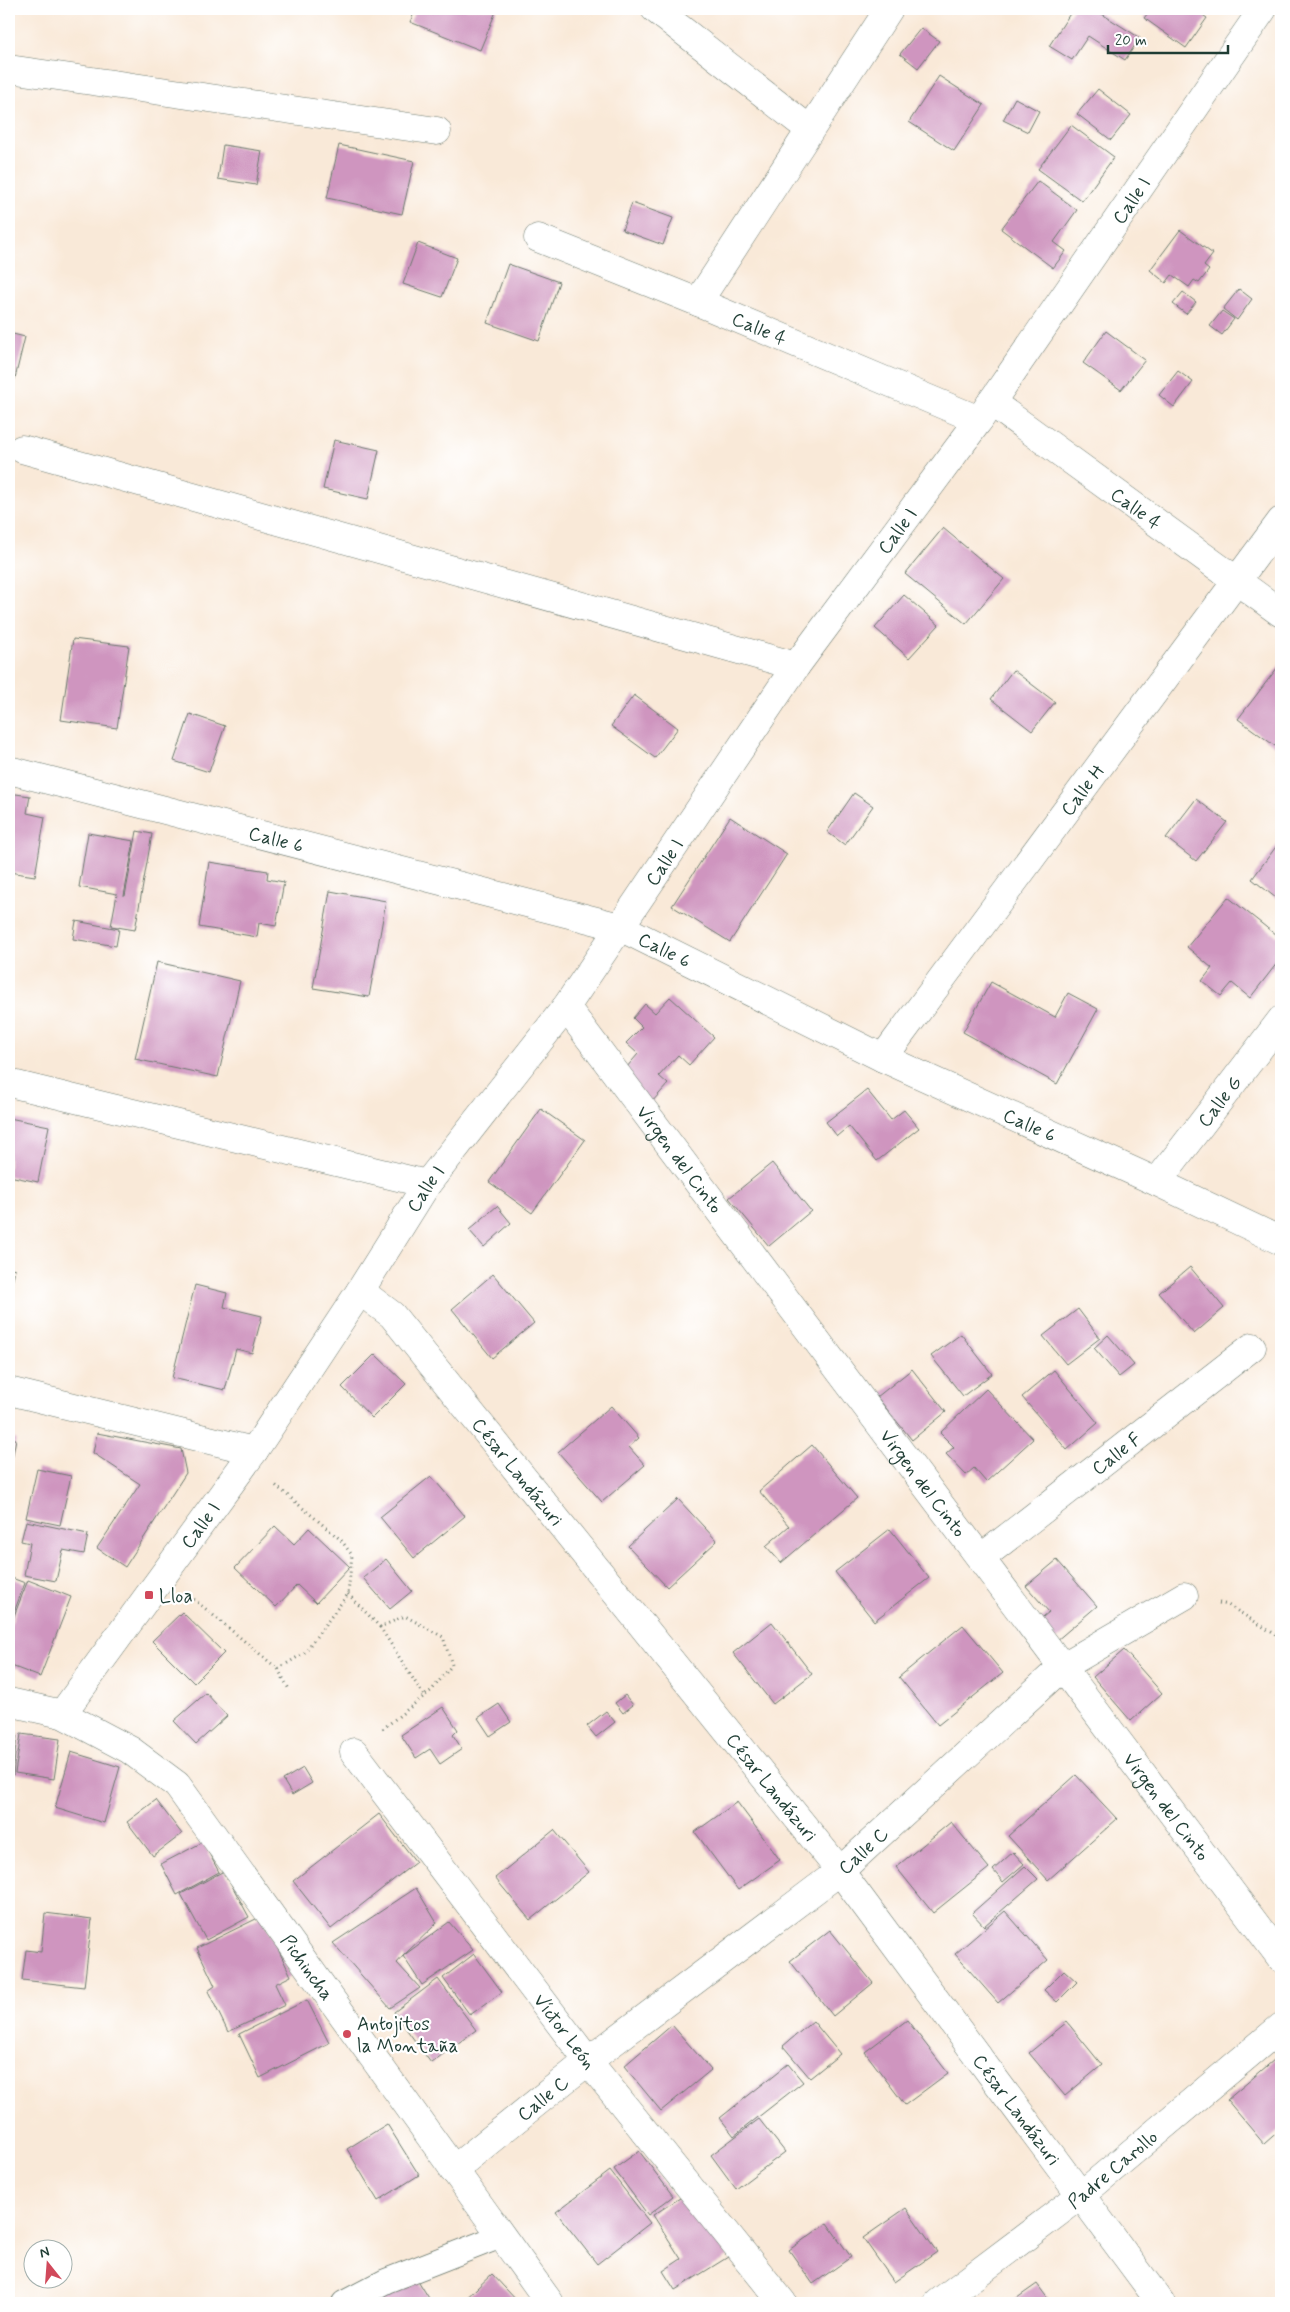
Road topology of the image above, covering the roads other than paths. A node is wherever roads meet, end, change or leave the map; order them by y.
1 (656, 9) edge
2 (889, 9) edge
3 (1263, 9) edge
4 (9, 69) edge
5 (809, 129) junction
6 (437, 131) dead end
7 (538, 238) dead end
8 (698, 302) junction
9 (985, 411) junction
10 (22, 449) dead end
11 (1281, 520) edge
12 (1237, 581) junction
13 (1281, 613) edge
14 (796, 666) junction
15 (9, 770) edge
16 (620, 927) junction
17 (566, 1007) junction
18 (1281, 1020) edge
19 (882, 1058) junction
20 (9, 1083) edge
21 (1157, 1182) junction
22 (427, 1184) junction
23 (1281, 1242) edge
24 (360, 1291) junction
25 (1252, 1347) dead end
26 (9, 1391) edge
27 (250, 1456) junction
28 (981, 1558) junction
29 (1184, 1596) road end
30 (1062, 1667) junction
31 (9, 1702) edge
32 (62, 1714) junction
33 (354, 1752) road end
34 (840, 1871) junction
35 (1281, 1958) edge
36 (1281, 2028) edge
37 (588, 2061) junction
38 (453, 2170) junction
39 (1080, 2196) junction
40 (501, 2236) junction
41 (344, 2303) edge
42 (550, 2303) edge
43 (783, 2303) edge
44 (938, 2303) edge
45 (1161, 2303) edge

1 - 5 street
2 - 5 street
3 - 9 street, Calle I
4 - 6 street
5 - 8 street
7 - 8 street, Calle 4
8 - 9 street, Calle 4
9 - 12 street, Calle 4
9 - 14 street, Calle I
10 - 14 street
11 - 12 street, Calle H
12 - 13 street, Calle 4
12 - 19 street, Calle H
14 - 16 street, Calle I
15 - 16 street, Calle 6
16 - 17 street, Calle I
16 - 19 street, Calle 6
17 - 22 street, Calle I
17 - 28 street, Virgen del Cinto
18 - 21 street, Calle G
19 - 21 street, Calle 6
20 - 22 street
21 - 23 street, Calle 6
22 - 24 street, Calle I
24 - 27 street, Calle I
24 - 34 street, César Landázuri
25 - 28 street, Calle F
26 - 27 street
27 - 32 street, Calle I
28 - 30 street, Virgen del Cinto
29 - 30 street, Calle C
30 - 34 street, Calle C
30 - 35 street, Virgen del Cinto
31 - 32 street, Pichincha
32 - 38 street, Pichincha
33 - 37 street, Víctor León
34 - 37 street, Calle C
34 - 39 street, César Landázuri
36 - 39 street, Padre Carollo
37 - 38 street, Calle C
37 - 43 street, Víctor León
38 - 40 street, Pichincha
39 - 44 street, Padre Carollo
39 - 45 street, César Landázuri
40 - 41 lane
40 - 42 street, Pichincha

